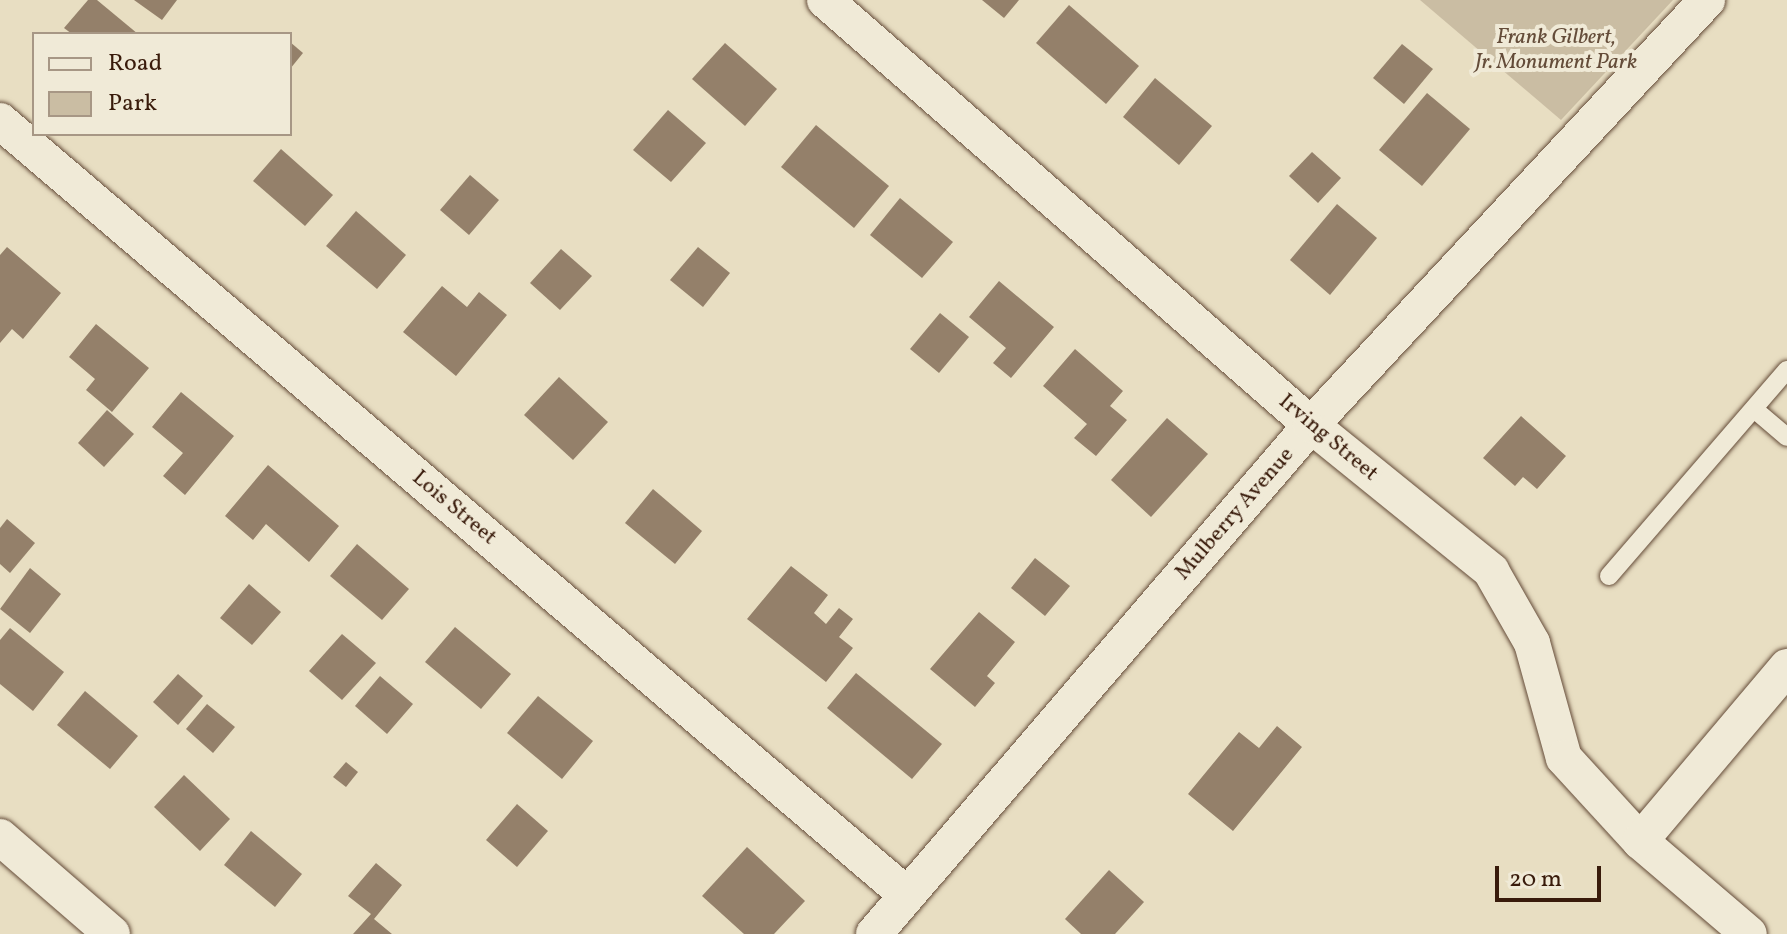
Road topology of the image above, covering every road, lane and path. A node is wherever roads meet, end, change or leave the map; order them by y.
1 (825, 0) edge
2 (1707, 0) edge
3 (0, 121) edge
4 (1787, 370) edge
5 (1754, 409) junction
6 (1311, 425) junction
7 (1787, 437) edge
8 (1609, 576) dead end
9 (1787, 667) edge
10 (0, 837) edge
11 (1640, 841) junction
12 (907, 895) junction
13 (112, 934) edge
14 (874, 934) edge
15 (1749, 934) edge

1 - 6 street, Irving Street
2 - 6 street, Mulberry Avenue
3 - 12 street, Lois Street
4 - 5 lane
5 - 7 lane
5 - 8 lane
6 - 11 street, Irving Street
6 - 12 street, Mulberry Avenue
9 - 11 street
10 - 13 street
11 - 15 street, Irving Street
12 - 14 street, Mulberry Avenue

